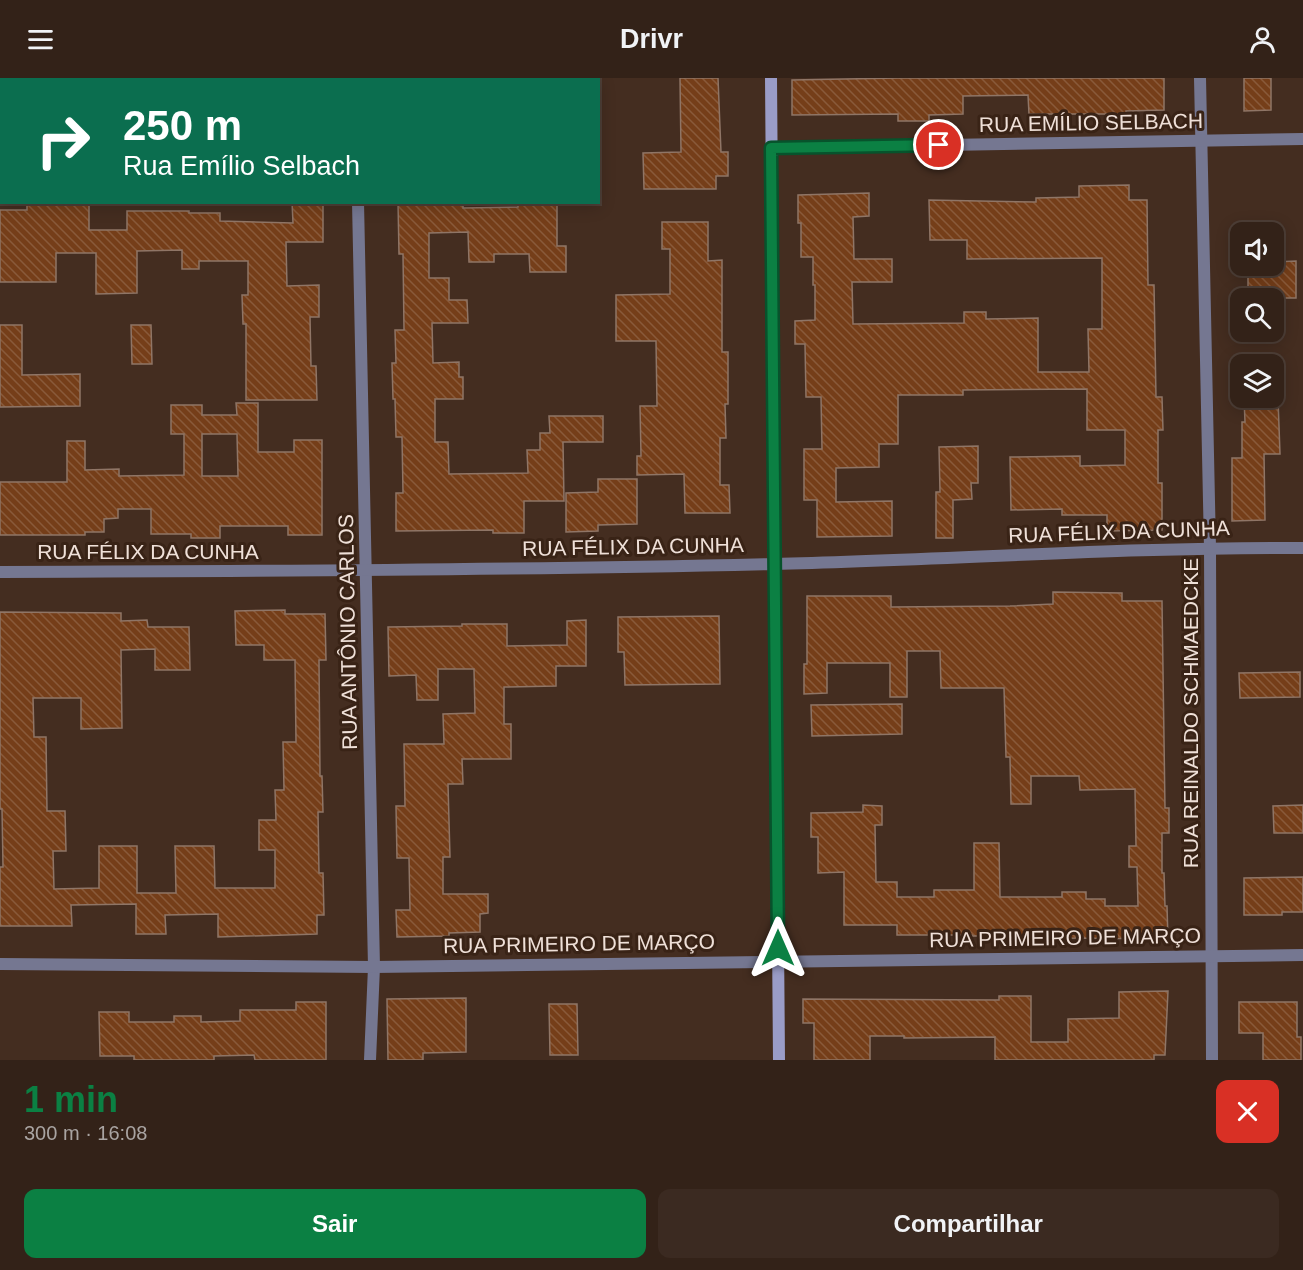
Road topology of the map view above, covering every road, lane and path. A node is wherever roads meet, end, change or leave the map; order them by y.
1 (771, 78) edge
2 (1200, 78) edge
3 (1303, 139) edge
4 (1201, 140) junction
5 (771, 148) junction
6 (358, 204) edge
7 (1210, 548) junction
8 (1303, 548) edge
9 (776, 564) junction
10 (366, 571) junction
11 (0, 572) edge
12 (1303, 955) edge
13 (1212, 956) junction
14 (778, 961) junction
15 (0, 964) edge
16 (374, 967) junction
17 (370, 1060) edge
18 (779, 1060) edge
19 (1212, 1060) edge

1 - 5 main road
2 - 4 street, RUA REINALDO SCHMAEDCKE
3 - 4 street, RUA EMÍLIO SELBACH
4 - 5 street, RUA EMÍLIO SELBACH
4 - 7 street, RUA REINALDO SCHMAEDCKE
5 - 9 main road
6 - 10 street, RUA ANTÔNIO CARLOS
7 - 8 street, RUA FÉLIX DA CUNHA
7 - 9 street, RUA FÉLIX DA CUNHA
7 - 13 street, RUA REINALDO SCHMAEDCKE
9 - 10 street, RUA FÉLIX DA CUNHA
9 - 14 main road
10 - 11 street, RUA FÉLIX DA CUNHA
10 - 16 street, RUA ANTÔNIO CARLOS
12 - 13 street, RUA PRIMEIRO DE MARÇO
13 - 14 street, RUA PRIMEIRO DE MARÇO
13 - 19 street, RUA REINALDO SCHMAEDCKE
14 - 16 street, RUA PRIMEIRO DE MARÇO
14 - 18 main road
15 - 16 street, RUA PRIMEIRO DE MARÇO
16 - 17 street, RUA ANTÔNIO CARLOS

